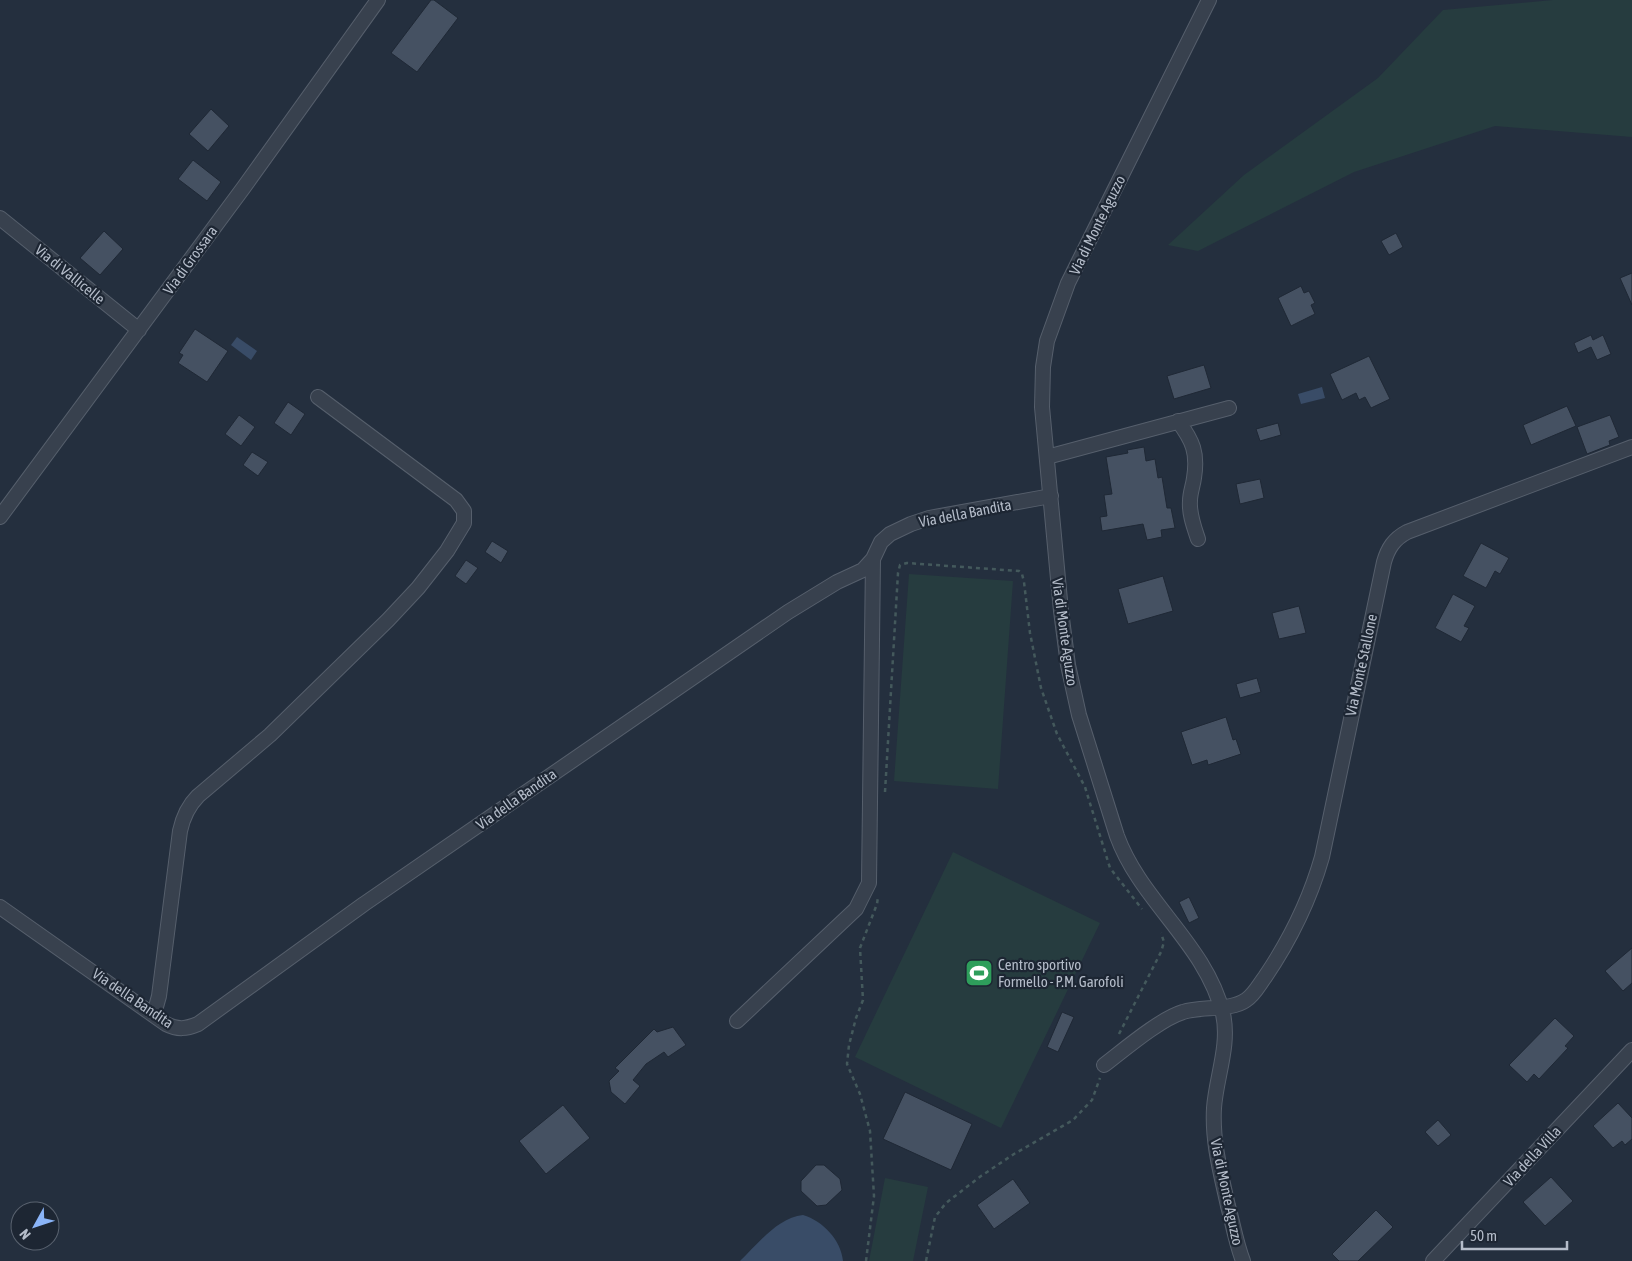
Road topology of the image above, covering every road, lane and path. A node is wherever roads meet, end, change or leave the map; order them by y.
1 (378, 0) edge
2 (1208, 0) edge
3 (0, 218) edge
4 (139, 330) junction
5 (318, 397) dead end
6 (1229, 408) dead end
7 (1178, 421) junction
8 (1632, 447) edge
9 (1046, 457) junction
10 (1051, 496) junction
11 (0, 517) edge
12 (1198, 539) dead end
13 (873, 559) junction
14 (885, 792) dead end
15 (878, 896) dead end
16 (0, 906) edge
17 (1144, 912) dead end
18 (1156, 926) dead end
19 (1221, 1006) junction
20 (154, 1014) junction
21 (737, 1021) dead end
22 (1117, 1038) dead end
23 (1632, 1050) edge
24 (1104, 1064) joint
25 (866, 1261) edge
26 (926, 1261) edge
27 (1243, 1261) edge
28 (1433, 1261) edge

1 - 4 street, Via di Grossara
2 - 9 street, Via di Monte Aguzzo
3 - 4 street, Via di Vallicelle
4 - 11 street, Via di Grossara
5 - 20 street
6 - 7 street
7 - 9 street
7 - 12 street
8 - 19 street, Via Monte Stallone
9 - 10 street, Via di Monte Aguzzo
10 - 13 street, Via della Bandita
10 - 19 street, Via di Monte Aguzzo
13 - 20 street, Via della Bandita
13 - 21 street
14 - 17 path
15 - 25 path
16 - 20 street, Via della Bandita
18 - 22 path
19 - 24 street, Via Monte Stallone
19 - 27 street, Via di Monte Aguzzo
23 - 28 street, Via della Villa
24 - 26 path

